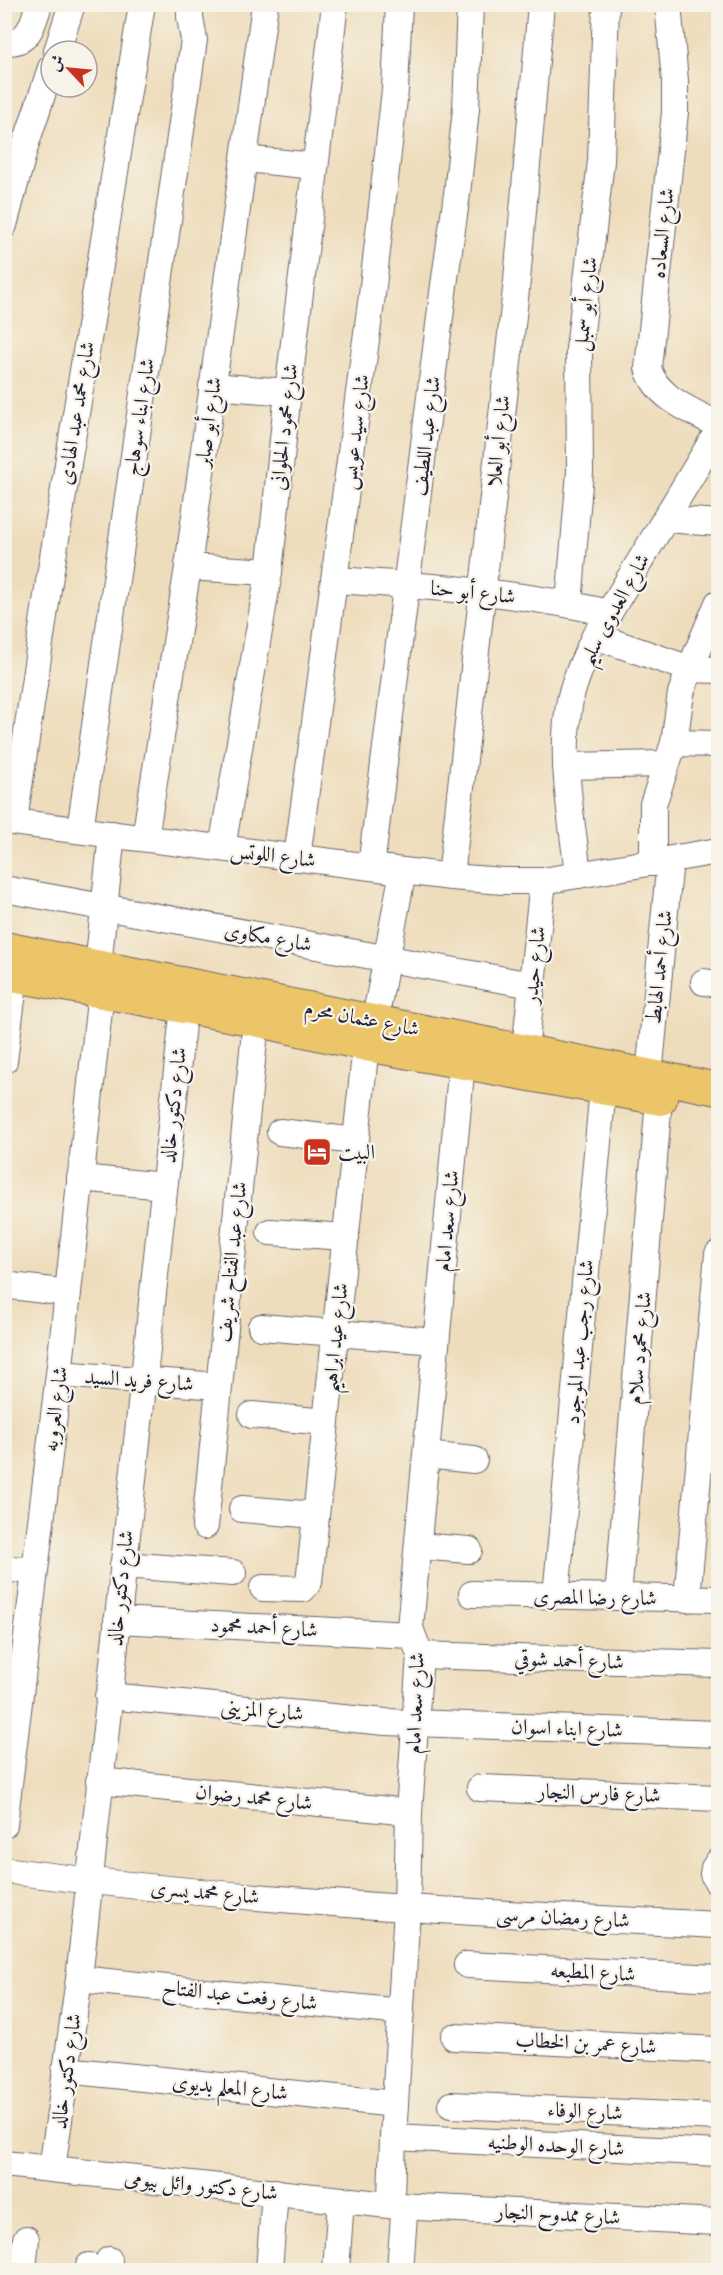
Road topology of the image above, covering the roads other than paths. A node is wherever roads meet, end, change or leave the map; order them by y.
1 (142, 4) edge
2 (190, 4) edge
3 (265, 4) edge
4 (335, 4) edge
5 (399, 4) edge
6 (470, 4) edge
7 (541, 4) edge
8 (606, 4) edge
9 (668, 4) edge
10 (38, 7) edge
11 (70, 11) edge
12 (61, 39) edge
13 (4, 41) edge
14 (41, 99) edge
15 (244, 159) junction
16 (315, 166) junction
17 (4, 225) edge
18 (213, 386) junction
19 (288, 392) junction
20 (717, 434) edge
21 (666, 519) junction
22 (718, 523) edge
23 (188, 567) junction
24 (269, 572) junction
25 (336, 579) junction
26 (408, 585) junction
27 (482, 591) junction
28 (718, 603) edge
29 (569, 604) junction
30 (609, 613) junction
31 (596, 636) junction
32 (690, 669) junction
33 (718, 670) edge
34 (718, 744) edge
35 (669, 754) junction
36 (566, 766) junction
37 (9, 821) edge
38 (80, 830) junction
39 (112, 834) junction
40 (145, 838) junction
41 (222, 848) junction
42 (718, 851) edge
43 (297, 858) junction
44 (662, 861) junction
45 (371, 867) junction
46 (403, 871) junction
47 (578, 875) junction
48 (451, 877) junction
49 (543, 880) junction
50 (4, 889) edge
51 (104, 907) junction
52 (386, 959) junction
53 (8, 966) edge
54 (99, 979) junction
55 (532, 985) junction
56 (184, 1006) junction
57 (257, 1009) junction
58 (370, 1033) junction
59 (525, 1050) junction
60 (4, 1061) edge
61 (462, 1062) junction
62 (654, 1087) junction
63 (603, 1088) junction
64 (718, 1089) edge
65 (718, 1110) edge
66 (280, 1132) dead end
67 (356, 1141) junction
68 (80, 1178) junction
69 (164, 1186) junction
70 (270, 1232) dead end
71 (346, 1237) junction
72 (718, 1254) edge
73 (4, 1286) edge
74 (68, 1293) junction
75 (261, 1327) dead end
76 (335, 1333) junction
77 (436, 1341) junction
78 (59, 1374) junction
79 (144, 1380) junction
80 (219, 1386) junction
81 (252, 1415) dead end
82 (326, 1422) junction
83 (426, 1455) junction
84 (474, 1460) dead end
85 (242, 1509) dead end
86 (316, 1515) junction
87 (205, 1526) dead end
88 (417, 1546) junction
89 (469, 1550) dead end
90 (123, 1565) junction
91 (4, 1569) edge
92 (35, 1570) junction
93 (233, 1573) dead end
94 (263, 1588) dead end
95 (472, 1594) dead end
96 (556, 1596) junction
97 (618, 1597) junction
98 (687, 1599) junction
99 (718, 1599) edge
100 (117, 1620) junction
101 (416, 1645) junction
102 (718, 1664) edge
103 (108, 1696) junction
104 (415, 1722) junction
105 (718, 1734) edge
106 (99, 1781) junction
107 (480, 1788) dead end
108 (718, 1798) edge
109 (409, 1812) junction
110 (4, 1825) edge
111 (718, 1862) edge
112 (4, 1870) edge
113 (88, 1881) junction
114 (718, 1883) edge
115 (407, 1909) junction
116 (718, 1925) edge
117 (467, 1965) dead end
118 (718, 1978) edge
119 (79, 1979) junction
120 (401, 2012) junction
121 (454, 2037) dead end
122 (718, 2050) edge
123 (65, 2070) junction
124 (395, 2104) junction
125 (451, 2105) dead end
126 (718, 2117) edge
127 (393, 2137) junction
128 (718, 2152) edge
129 (4, 2164) edge
130 (52, 2169) junction
131 (275, 2192) junction
132 (341, 2200) junction
133 (398, 2206) junction
134 (718, 2222) edge
135 (26, 2239) dead end
136 (23, 2271) edge
137 (269, 2271) edge
138 (336, 2271) edge
139 (400, 2271) edge

1 - 37 street, شارع محمد عبد الهادى
2 - 38 street, شارع ابناء سوهاج
3 - 15 street, شارع أبو صابر
4 - 16 street, شارع محمود الحلوانى
5 - 25 street, شارع سيد عويس
6 - 26 street, شارع عبد اللطيف
7 - 27 street, شارع أبو العلا
8 - 29 street, شارع أبو سمبل
9 - 20 street, شارع السعاده
10 - 11 street
10 - 13 street
11 - 12 street
14 - 17 street
15 - 16 street
15 - 18 street, شارع أبو صابر
16 - 19 street, شارع محمود الحلوانى
18 - 19 street
18 - 23 street, شارع أبو صابر
19 - 24 street, شارع محمود الحلوانى
20 - 21 street, شارع العدوى سليم
21 - 22 street
21 - 30 street, شارع العدوى سليم
23 - 24 street
23 - 40 street, شارع أبو صابر
24 - 41 street, شارع محمود الحلوانى
25 - 26 street, شارع أبو حنا
25 - 43 street, شارع سيد عويس
26 - 27 street, شارع أبو حنا
26 - 45 street, شارع عبد اللطيف
27 - 29 street, شارع أبو حنا
27 - 48 street, شارع أبو العلا
28 - 32 street, شارع أحمد الهابط
29 - 30 street, شارع أبو حنا
30 - 31 street, شارع العدوى سليم
31 - 32 street
31 - 36 street, شارع العدوى سليم
32 - 33 street
32 - 35 street, شارع أحمد الهابط
34 - 35 street
35 - 36 street
35 - 44 street, شارع أحمد الهابط
36 - 47 street, شارع العدوى سليم
37 - 38 street, شارع اللوتس
38 - 39 street, شارع اللوتس
39 - 40 street, شارع اللوتس
39 - 51 street, شارع العروبه
40 - 41 street, شارع اللوتس
41 - 43 street, شارع اللوتس
42 - 44 street, شارع اللوتس
43 - 45 street, شارع اللوتس
44 - 47 street, شارع اللوتس
44 - 62 street, شارع أحمد الهابط
45 - 46 street, شارع اللوتس
46 - 48 street, شارع اللوتس
46 - 52 street, شارع عيد ابراهيم
47 - 49 street, شارع اللوتس
48 - 49 street, شارع اللوتس
49 - 55 street, شارع حيدر
50 - 51 street, شارع مكاوى
51 - 52 street, شارع مكاوى
51 - 54 street, شارع العروبه
52 - 55 street, شارع مكاوى
52 - 58 street, شارع عيد ابراهيم
53 - 54 main road, شارع عثمان محرم
53 - 60 street
54 - 56 main road, شارع عثمان محرم
54 - 57 main road, شارع عثمان محرم
54 - 68 street, شارع العروبه
55 - 59 street, شارع حيدر
56 - 57 main road, شارع عثمان محرم
56 - 69 street, شارع دكتور خالد
57 - 58 main road, شارع عثمان محرم
57 - 80 street, شارع عبد الفتاح شريف
58 - 59 main road, شارع عثمان محرم
58 - 61 main road, شارع عثمان محرم
58 - 67 street, شارع عيد ابراهيم
59 - 62 main road, شارع عثمان محرم
61 - 63 main road, شارع عثمان محرم
61 - 77 street, شارع سعد امام
62 - 63 main road, شارع عثمان محرم
62 - 64 main road, شارع عثمان محرم
62 - 65 main road, شارع عثمان محرم
62 - 97 street, شارع محمود سلام
63 - 96 street, شارع رجب عبد الموجود
66 - 67 street
67 - 71 street, شارع عيد ابراهيم
68 - 69 street
68 - 74 street, شارع العروبه
69 - 79 street, شارع دكتور خالد
70 - 71 street
71 - 76 street, شارع عيد ابراهيم
72 - 98 street
73 - 74 street
74 - 78 street, شارع العروبه
75 - 76 street
76 - 77 street
76 - 82 street, شارع عيد ابراهيم
77 - 83 street, شارع سعد امام
78 - 79 street, شارع فريد السيد
78 - 92 street, شارع العروبه
79 - 80 street, شارع فريد السيد
79 - 90 street, شارع دكتور خالد
80 - 87 street, شارع عبد الفتاح شريف
81 - 82 street
82 - 86 street, شارع عيد ابراهيم
83 - 84 street
83 - 88 street, شارع سعد امام
85 - 86 street
86 - 94 street, شارع عيد ابراهيم
88 - 89 street
88 - 101 street, شارع سعد امام
90 - 93 street
90 - 100 street, شارع دكتور خالد
91 - 92 street
92 - 110 street, شارع العروبه
95 - 96 street, شارع رضا المصرى
96 - 97 street, شارع رضا المصرى
97 - 98 street, شارع رضا المصرى
98 - 99 street, شارع رضا المصرى
100 - 101 street, شارع أحمد محمود
100 - 103 street, شارع دكتور خالد
101 - 102 street, شارع أحمد شوقي
101 - 104 street, شارع سعد امام
103 - 104 street, شارع المزينى
103 - 106 street, شارع دكتور خالد
104 - 105 street, شارع ابناء اسوان
104 - 109 street, شارع سعد امام
106 - 109 street, شارع محمد رضوان
106 - 113 street, شارع دكتور خالد
107 - 108 street, شارع فارس النجار
109 - 115 street, شارع سعد امام
111 - 114 street
112 - 113 street, شارع محمد يسرى
113 - 115 street, شارع محمد يسرى
113 - 119 street, شارع دكتور خالد
115 - 116 street, شارع رمضان مرسى
115 - 120 street, شارع سعد امام
117 - 118 street, شارع المطبعه
119 - 120 street, شارع رفعت عبد الفتاح
119 - 123 street, شارع دكتور خالد
120 - 124 street, شارع سعد امام
121 - 122 street, شارع عمر بن الخطاب
123 - 124 street, شارع المعلم بديوى
123 - 130 street, شارع دكتور خالد
124 - 127 street, شارع سعد امام
125 - 126 street, شارع الوفاء
127 - 128 street, شارع الوحده الوطنيه
127 - 133 street, شارع سعد امام
129 - 130 street, شارع دكتور وائل بيومى
130 - 131 street, شارع دكتور وائل بيومى
131 - 132 street, شارع دكتور وائل بيومى
131 - 137 street
132 - 133 street, شارع دكتور وائل بيومى
132 - 138 street
133 - 134 street, شارع ممدوح النجار
133 - 139 street, شارع سعد امام
135 - 136 street

